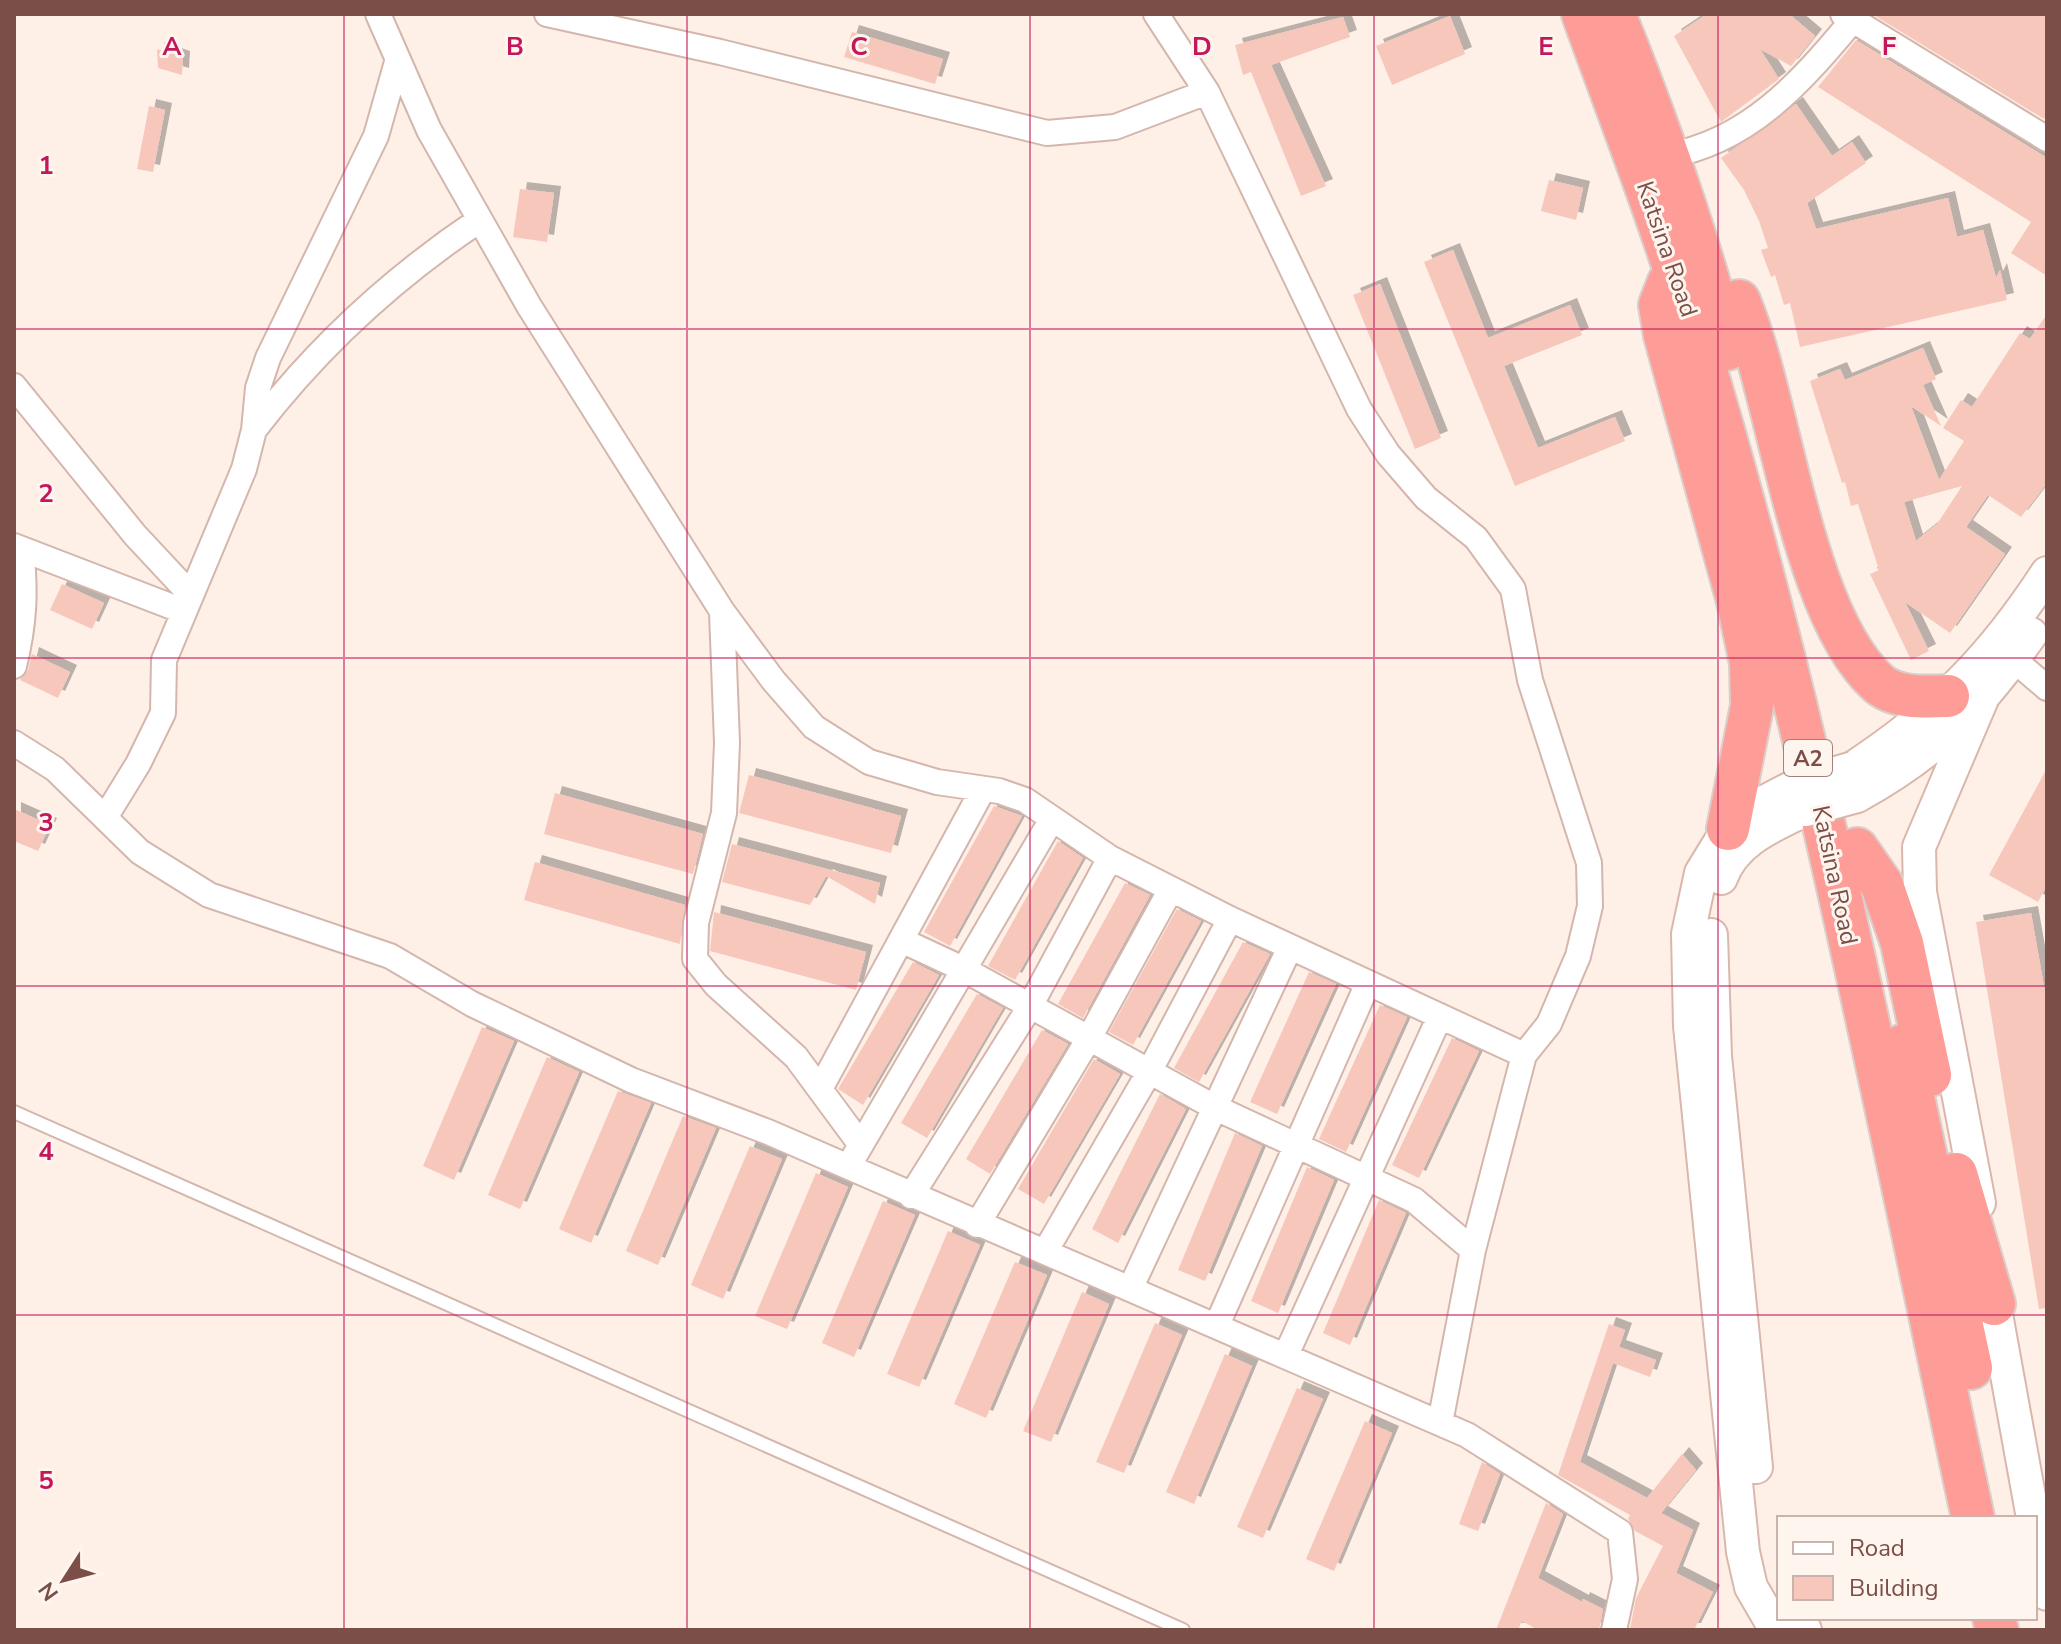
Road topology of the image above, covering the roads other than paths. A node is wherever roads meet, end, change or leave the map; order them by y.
1 (378, 14) edge
2 (547, 14) edge
3 (1156, 14) edge
4 (1583, 14) edge
5 (1614, 14) edge
6 (1848, 18) edge
7 (397, 62) junction
8 (1207, 92) junction
9 (2046, 137) edge
10 (1666, 156) junction
11 (478, 221) junction
12 (1684, 256) junction
13 (15, 390) edge
14 (254, 430) junction
15 (18, 548) edge
16 (2047, 573) edge
17 (187, 603) junction
18 (722, 611) junction
19 (2044, 622) edge
20 (2013, 659) junction
21 (14, 666) edge
22 (2047, 688) edge
23 (1965, 698) junction
24 (14, 743) edge
25 (982, 791) junction
26 (1802, 797) junction
27 (106, 816) junction
28 (1052, 819) junction
29 (1728, 829) junction
30 (1857, 849) junction
31 (1110, 858) junction
32 (1171, 889) junction
33 (1230, 919) junction
34 (901, 940) junction
35 (1290, 947) junction
36 (963, 969) junction
37 (1368, 983) junction
38 (1029, 1008) junction
39 (1440, 1016) junction
40 (1088, 1040) junction
41 (1524, 1055) junction
42 (1148, 1074) junction
43 (820, 1089) junction
44 (1216, 1108) junction
45 (14, 1112) edge
46 (861, 1145) junction
47 (1296, 1147) junction
48 (847, 1167) junction
49 (1367, 1179) junction
50 (911, 1196) junction
51 (977, 1225) junction
52 (1473, 1250) junction
53 (1045, 1252) junction
54 (1131, 1287) junction
55 (1994, 1304) junction
56 (1217, 1325) junction
57 (1286, 1355) junction
58 (1440, 1423) junction
59 (2029, 1514) edge
60 (1973, 1516) edge
61 (2037, 1550) edge
62 (1777, 1588) edge
63 (2047, 1594) edge
64 (1183, 1630) edge
65 (1614, 1630) edge
66 (1776, 1630) edge

1 - 7 street
2 - 8 street
3 - 8 street
4 - 12 highway, Katsina Road / A2
5 - 10 highway, Katsina Road / A2
6 - 9 street
6 - 10 street
7 - 11 street
7 - 14 street
8 - 41 street
10 - 12 highway, Katsina Road / A2
11 - 14 street
11 - 18 street
12 - 23 highway
12 - 29 highway
12 - 30 highway, Katsina Road / A2
12 - 60 highway, Katsina Road / A2
13 - 17 street
14 - 17 street
15 - 17 street
15 - 21 street
16 - 23 main road
17 - 27 street
18 - 25 street
18 - 43 street
19 - 20 main road
20 - 22 street
20 - 23 main road
23 - 26 main road, bridge
23 - 55 main road
24 - 27 street
25 - 28 street
25 - 34 street
26 - 29 main road
26 - 62 main road
27 - 48 street
28 - 31 street
28 - 36 street
29 - 66 main road
30 - 55 highway
30 - 59 highway, Katsina Road / A2
31 - 32 street
31 - 38 street
32 - 33 street
32 - 40 street
33 - 35 street
33 - 42 street
34 - 36 street
34 - 43 street
35 - 37 street
35 - 44 street
36 - 38 street
36 - 46 street
37 - 39 street
37 - 47 street
38 - 40 street
38 - 50 street
39 - 41 street
39 - 49 street
40 - 42 street
40 - 51 street
41 - 52 street
42 - 44 street
42 - 53 street
43 - 46 street
44 - 47 street
44 - 54 street
45 - 64 lane
46 - 48 street
47 - 49 street
47 - 56 street
48 - 50 street
49 - 52 street
49 - 57 street
50 - 51 street
51 - 53 street
52 - 58 street
53 - 54 street
54 - 56 street
55 - 59 main road
56 - 57 street
57 - 58 street
58 - 65 street
61 - 63 main road

